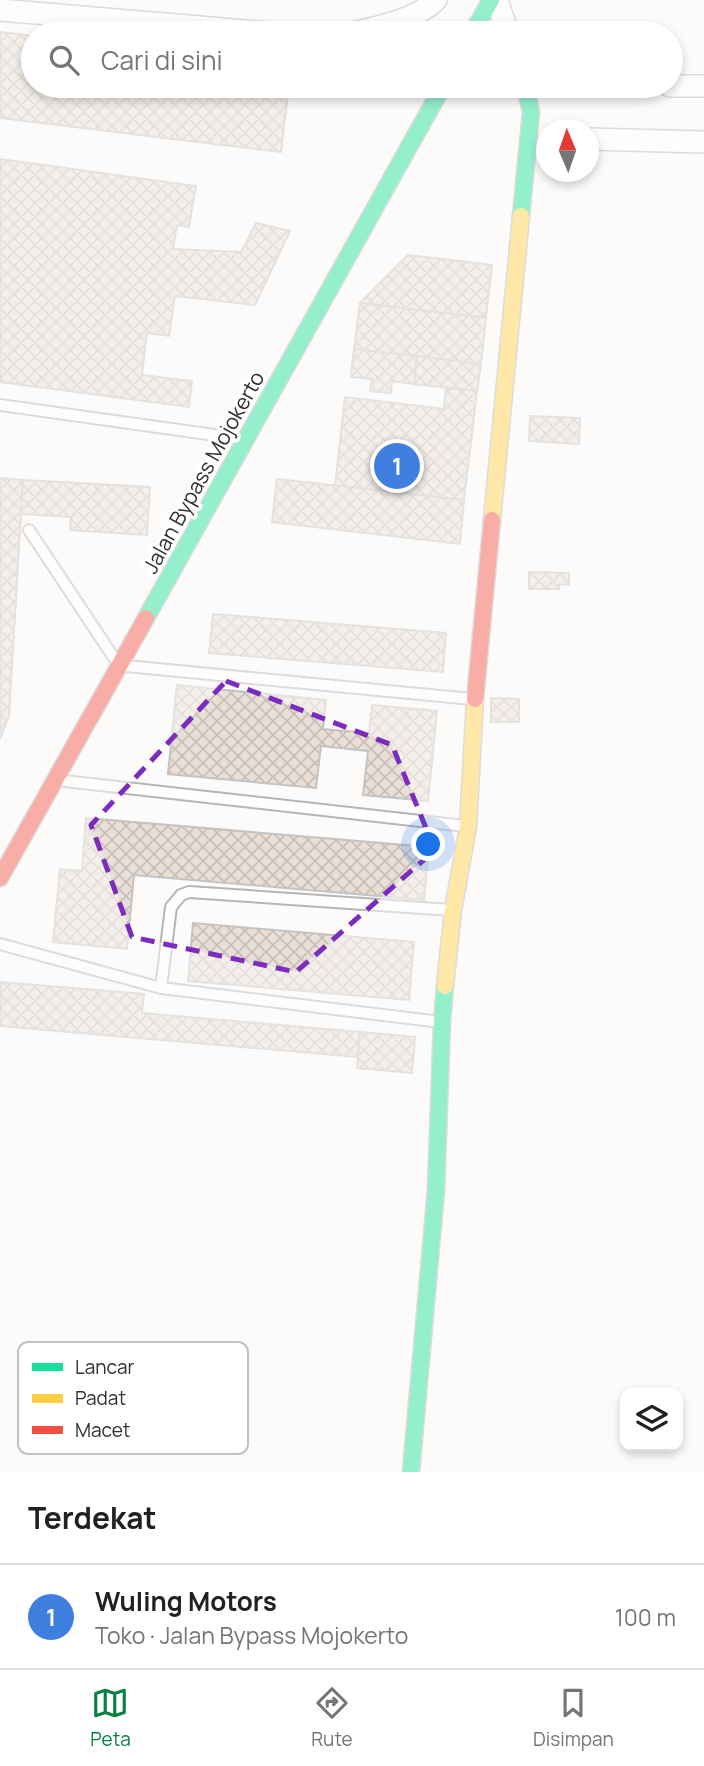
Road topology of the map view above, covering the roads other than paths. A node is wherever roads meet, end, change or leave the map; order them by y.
1 (436, 0) edge
2 (491, 0) edge
3 (497, 0) edge
4 (7, 11) edge
5 (126, 21) edge
6 (397, 21) edge
7 (479, 21) edge
8 (504, 21) edge
9 (683, 86) edge
10 (704, 86) edge
11 (436, 98) edge
12 (528, 98) edge
13 (536, 131) edge
14 (599, 139) edge
15 (704, 142) edge
16 (536, 156) edge
17 (0, 405) edge
18 (245, 440) junction
19 (29, 530) dead end
20 (119, 666) junction
21 (475, 699) junction
22 (54, 779) junction
23 (468, 827) junction
24 (0, 878) edge
25 (453, 910) junction
26 (0, 944) edge
27 (161, 988) junction
28 (442, 1022) junction
29 (411, 1472) edge

1 - 6 street
2 - 7 main road
3 - 8 street
4 - 5 street
9 - 10 street
11 - 18 main road, Jalan Bypass Mojokerto
12 - 13 main road
14 - 15 street
16 - 21 main road
17 - 18 lane
18 - 20 main road, Jalan Bypass Mojokerto
19 - 20 lane
20 - 21 lane
20 - 22 main road, Jalan Bypass Mojokerto
21 - 23 main road
22 - 23 lane
22 - 24 main road, Jalan Bypass Mojokerto
23 - 25 main road
25 - 27 lane
25 - 28 main road
26 - 27 lane
27 - 28 lane
28 - 29 main road

